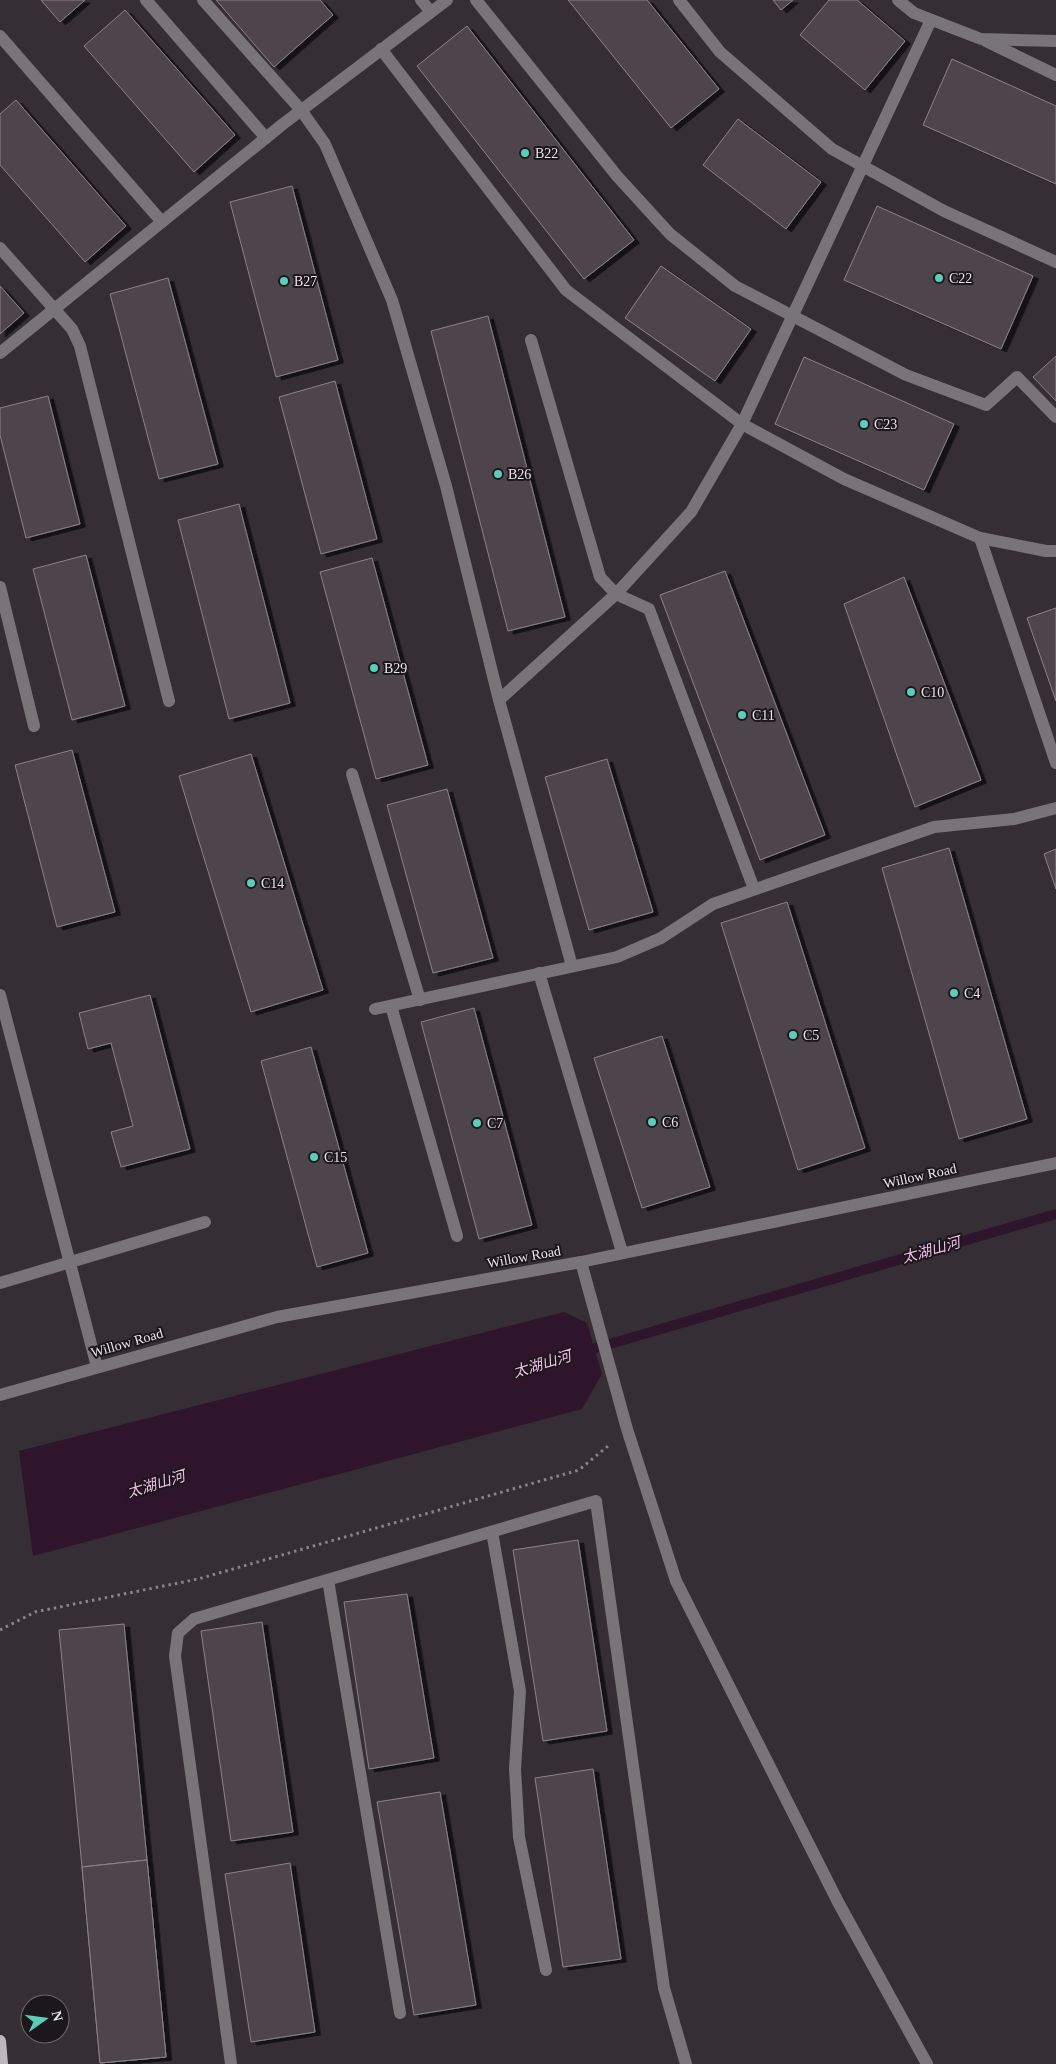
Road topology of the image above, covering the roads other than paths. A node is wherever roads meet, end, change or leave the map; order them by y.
1 (146, 0) edge
2 (203, 0) edge
3 (421, 0) edge
4 (447, 0) edge
5 (476, 0) edge
6 (679, 0) edge
7 (898, 0) edge
8 (431, 12) junction
9 (932, 20) junction
10 (0, 36) edge
11 (981, 39) junction
12 (1056, 41) edge
13 (381, 49) junction
14 (1056, 75) edge
15 (301, 110) junction
16 (266, 138) junction
17 (863, 166) junction
18 (162, 222) junction
19 (0, 248) edge
20 (1056, 262) edge
21 (54, 309) junction
22 (793, 316) junction
23 (531, 340) dead end
24 (0, 353) edge
25 (1056, 417) edge
26 (742, 424) junction
27 (980, 538) junction
28 (1056, 551) edge
29 (0, 587) edge
30 (616, 594) junction
31 (499, 700) junction
32 (169, 701) dead end
33 (34, 726) dead end
34 (1056, 763) edge
35 (352, 774) dead end
36 (1056, 808) edge
37 (754, 889) junction
38 (572, 966) junction
39 (539, 974) junction
40 (0, 995) edge
41 (420, 1000) junction
42 (391, 1006) junction
43 (375, 1009) dead end
44 (1056, 1163) edge
45 (205, 1222) dead end
46 (457, 1236) dead end
47 (622, 1252) junction
48 (70, 1262) junction
49 (581, 1262) junction
50 (0, 1283) edge
51 (97, 1367) junction
52 (0, 1395) edge
53 (492, 1532) junction
54 (328, 1580) junction
55 (546, 1970) dead end
56 (400, 2012) dead end
57 (0, 2041) edge
58 (228, 2063) edge
59 (2, 2064) edge
60 (686, 2064) edge
61 (927, 2064) edge

1 - 16 street
2 - 15 street
3 - 8 street
4 - 8 street
5 - 22 street
6 - 17 street
7 - 9 street
8 - 13 street
9 - 11 street
9 - 17 street
10 - 18 street
11 - 12 street
11 - 14 street
13 - 15 street
13 - 26 street
15 - 16 street
15 - 31 street
16 - 18 street
17 - 20 street
17 - 22 street
18 - 21 street
19 - 21 street
21 - 24 street
21 - 32 street
22 - 25 street
22 - 26 street
23 - 30 street
26 - 27 street
26 - 30 street
27 - 28 street
27 - 34 street
29 - 33 street
30 - 31 street
30 - 37 street
31 - 38 street
35 - 41 street
36 - 37 street
37 - 38 street
38 - 39 street
39 - 41 street
39 - 47 street
40 - 48 street
41 - 42 street
42 - 43 street
42 - 46 street
44 - 47 street, Willow Road
45 - 48 street
47 - 49 street, Willow Road
48 - 50 street
48 - 51 street
49 - 51 street, Willow Road
49 - 61 street
51 - 52 street, Willow Road
53 - 54 street
53 - 55 street
53 - 60 street
54 - 56 street
54 - 58 street
57 - 59 main road

